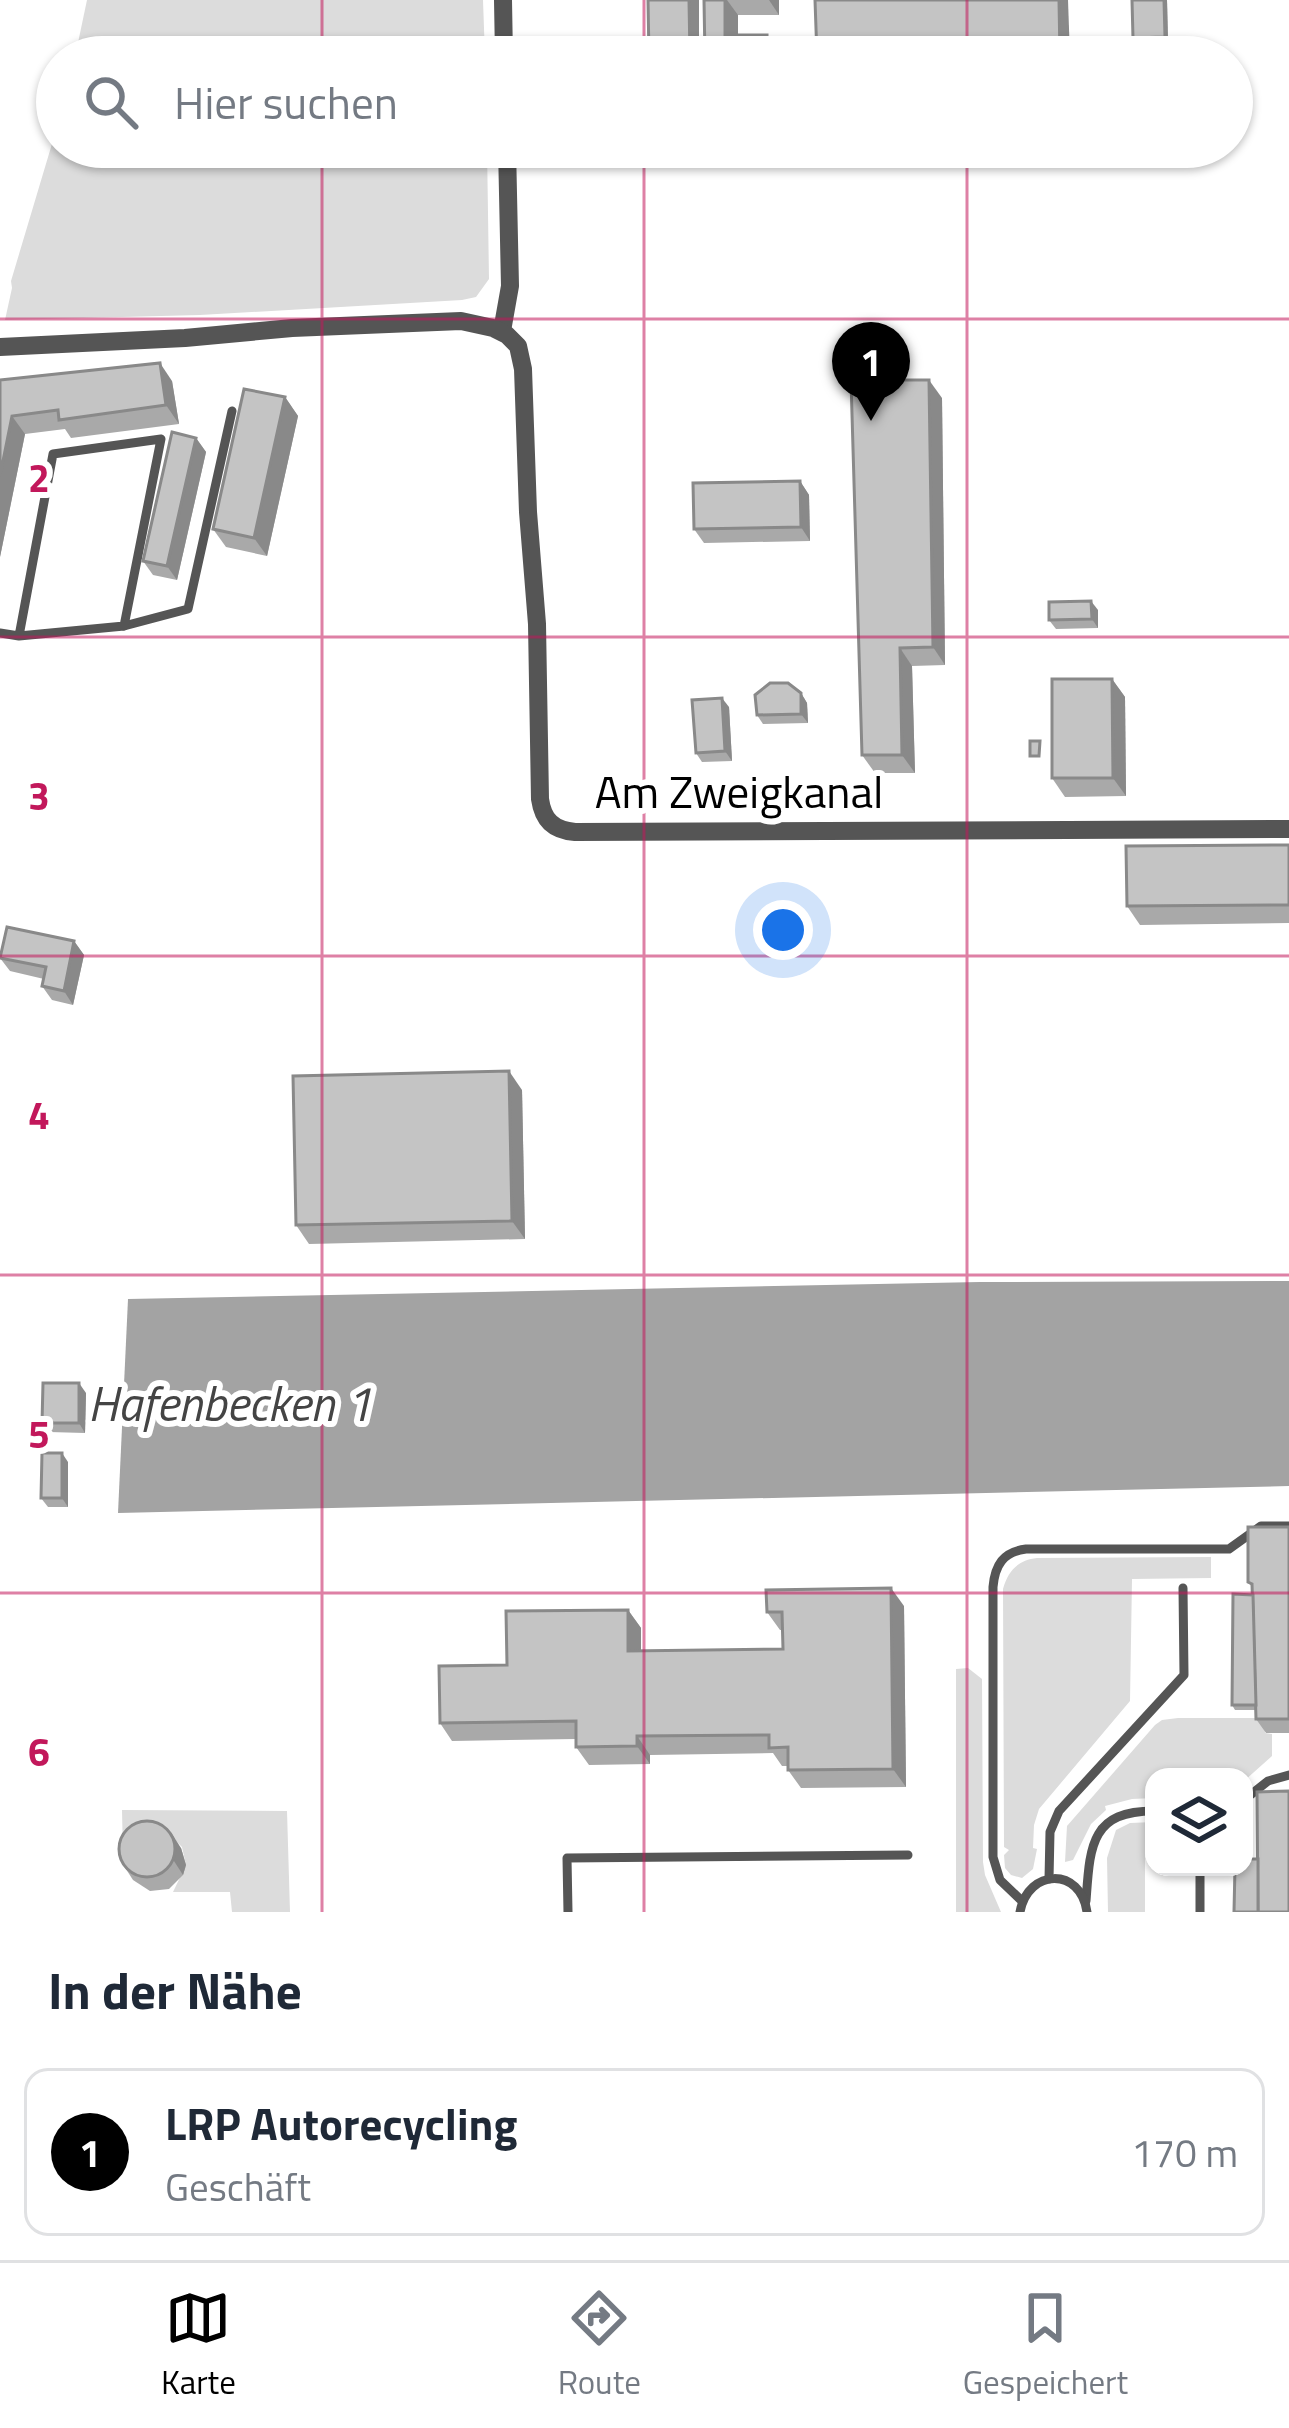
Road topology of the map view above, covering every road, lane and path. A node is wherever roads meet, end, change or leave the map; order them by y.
1 (503, 0) edge
2 (504, 36) edge
3 (507, 168) edge
4 (502, 331) junction
5 (0, 346) edge
6 (232, 411) dead end
7 (124, 626) junction
8 (0, 633) edge
9 (19, 636) junction
10 (1289, 829) edge
11 (1289, 1526) edge
12 (1183, 1588) dead end
13 (1289, 1775) edge
14 (1253, 1793) edge
15 (1145, 1811) edge
16 (908, 1855) dead end
17 (1200, 1876) edge
18 (1049, 1879) junction
19 (1087, 1906) edge
20 (1021, 1907) edge
21 (568, 1912) edge
22 (1200, 1912) edge

1 - 2 street
3 - 4 street, Am Zweigkanal
4 - 5 street
4 - 10 street, Am Zweigkanal
6 - 7 lane
7 - 9 lane
7 - 9 lane
8 - 9 lane
11 - 20 lane
12 - 18 lane
13 - 14 lane
15 - 19 lane
16 - 21 lane
17 - 22 lane
18 - 19 lane
18 - 20 lane

